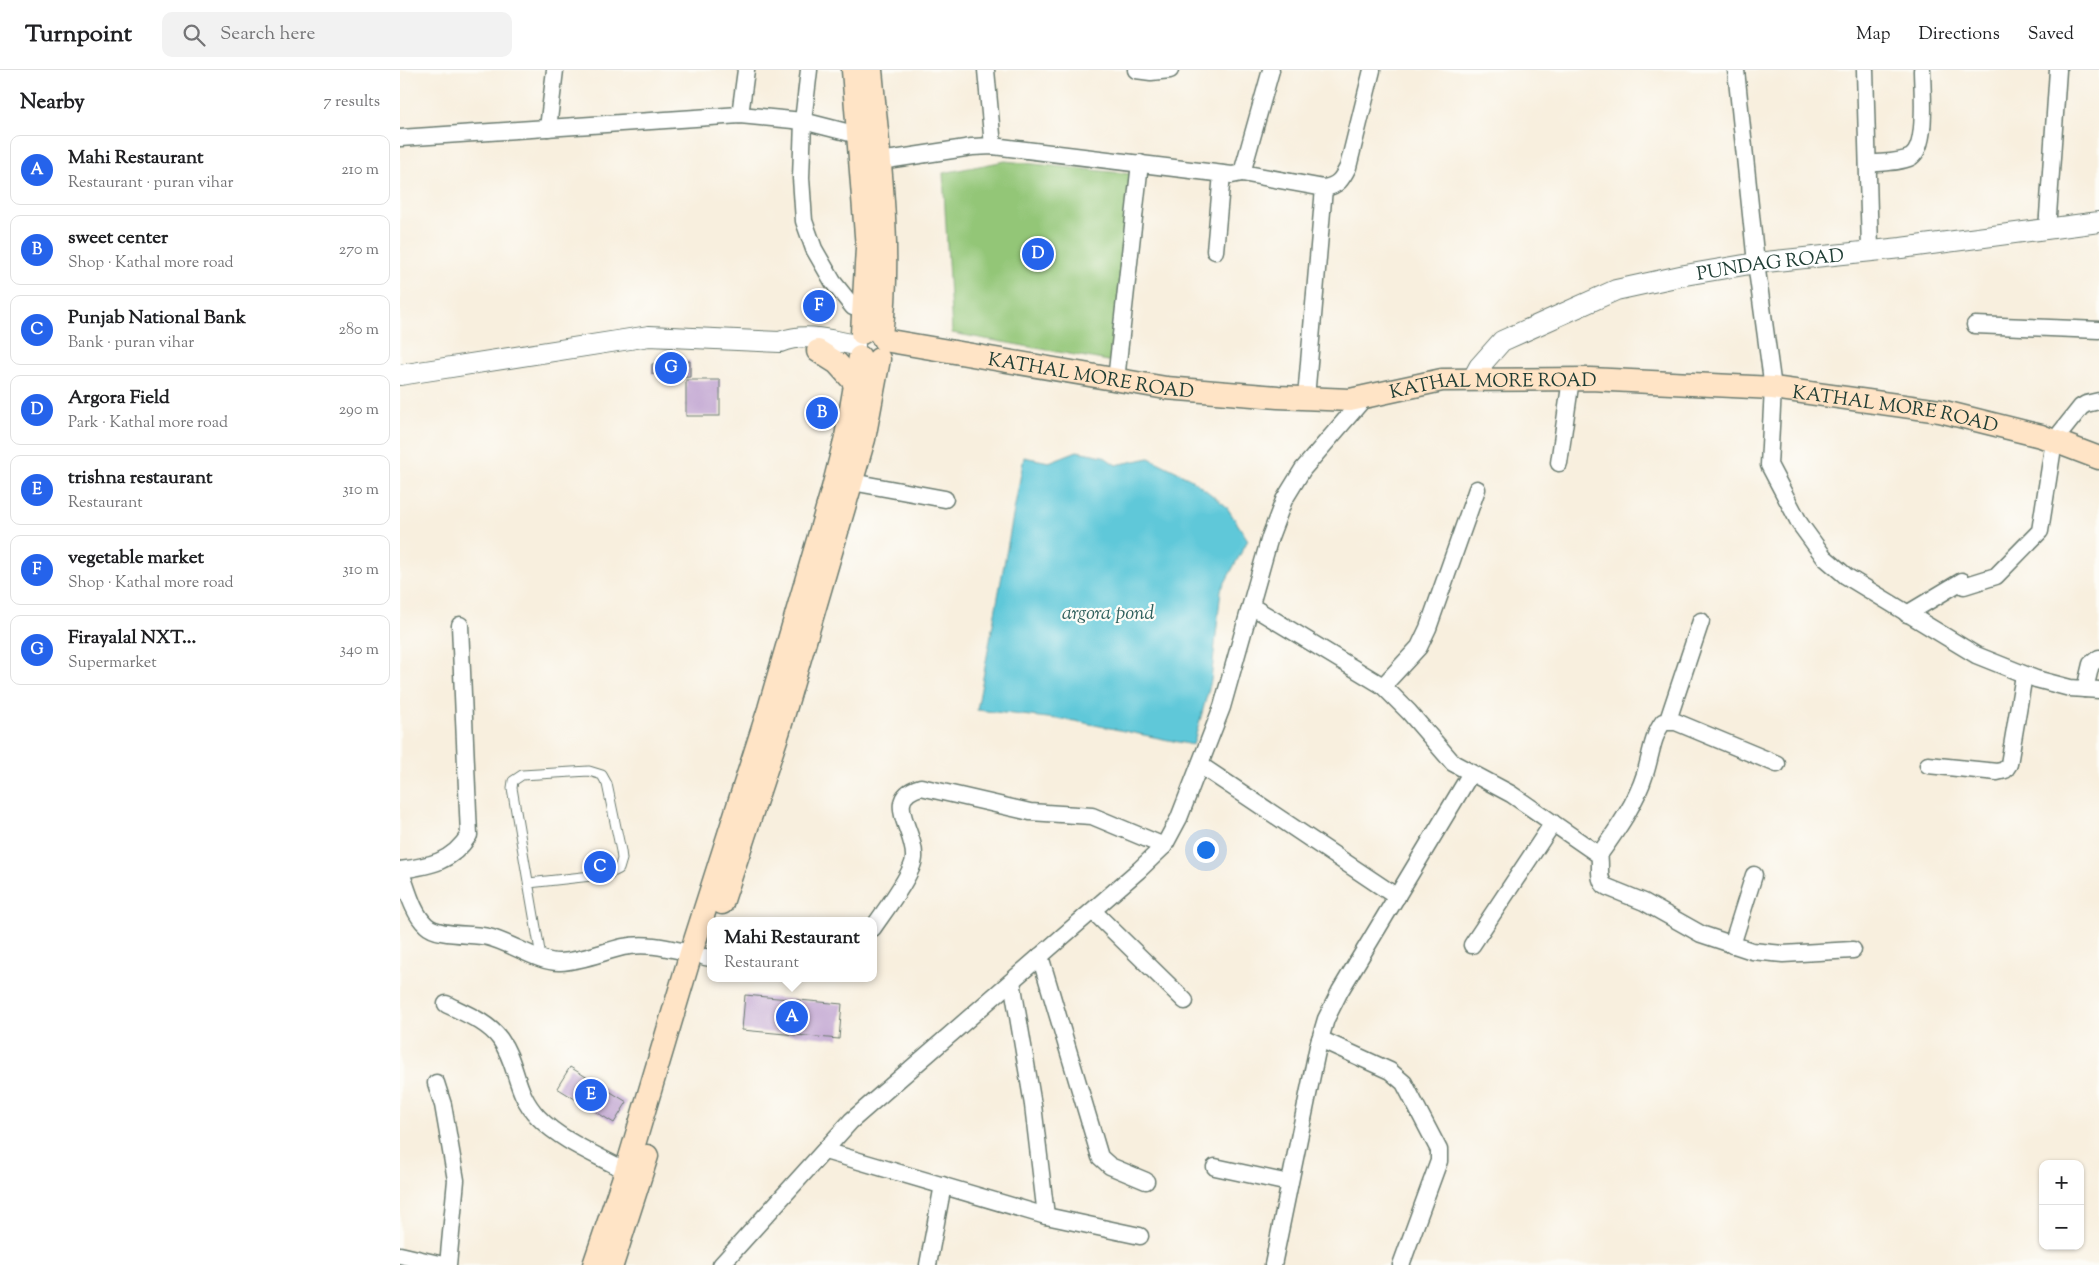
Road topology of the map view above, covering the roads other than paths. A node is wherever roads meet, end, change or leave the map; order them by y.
1 (555, 70) edge
2 (746, 70) edge
3 (809, 70) edge
4 (853, 70) edge
5 (871, 70) edge
6 (986, 70) edge
7 (1136, 70) edge
8 (1170, 70) edge
9 (1270, 70) edge
10 (1372, 70) edge
11 (1736, 70) edge
12 (1864, 70) edge
13 (1922, 70) edge
14 (2058, 70) edge
15 (740, 115) junction
16 (803, 121) junction
17 (548, 128) junction
18 (858, 135) junction
19 (400, 138) edge
20 (993, 146) junction
21 (880, 161) junction
22 (1140, 163) junction
23 (1868, 164) junction
24 (1242, 173) junction
25 (1222, 174) junction
26 (1324, 188) junction
27 (2099, 222) edge
28 (2047, 230) junction
29 (1215, 250) dead end
30 (1870, 250) junction
31 (1756, 263) junction
32 (864, 310) junction
33 (1974, 324) dead end
34 (2099, 330) edge
35 (780, 342) junction
36 (868, 346) junction
37 (818, 351) junction
38 (400, 375) edge
39 (1571, 379) junction
40 (1116, 380) junction
41 (1472, 380) junction
42 (855, 384) junction
43 (1773, 388) junction
44 (1366, 396) junction
45 (1306, 398) junction
46 (2099, 401) edge
47 (2054, 441) junction
48 (2099, 458) edge
49 (1560, 463) dead end
50 (852, 482) junction
51 (1477, 489) dead end
52 (944, 499) dead end
53 (1251, 606) junction
54 (1907, 614) junction
55 (1701, 621) dead end
56 (460, 625) dead end
57 (2099, 658) edge
58 (2024, 675) junction
59 (1383, 686) junction
60 (2092, 690) edge
61 (1668, 720) junction
62 (1778, 764) dead end
63 (1200, 765) junction
64 (1928, 765) dead end
65 (1471, 773) junction
66 (1553, 823) junction
67 (1164, 846) junction
68 (1599, 855) junction
69 (400, 870) edge
70 (1754, 875) dead end
71 (529, 884) junction
72 (1397, 897) junction
73 (1093, 911) junction
74 (713, 917) edge
75 (718, 917) edge
76 (877, 922) edge
77 (1472, 945) dead end
78 (1732, 945) junction
79 (1854, 950) dead end
80 (704, 952) edge
81 (1040, 956) junction
82 (541, 957) junction
83 (1012, 981) junction
84 (1185, 1000) dead end
85 (446, 1004) dead end
86 (1320, 1040) junction
87 (436, 1083) dead end
88 (825, 1151) junction
89 (1215, 1167) dead end
90 (626, 1171) junction
91 (1146, 1181) dead end
92 (1289, 1183) junction
93 (943, 1185) junction
94 (1046, 1216) junction
95 (1140, 1236) dead end
96 (400, 1255) edge
97 (442, 1265) edge
98 (448, 1265) edge
99 (594, 1265) edge
100 (612, 1265) edge
101 (720, 1265) edge
102 (928, 1265) edge
103 (1272, 1265) edge
104 (1400, 1265) edge

1 - 17 street
2 - 15 street
3 - 16 street
4 - 18 main road
5 - 21 main road
6 - 20 street
7 - 8 street
9 - 24 street
10 - 26 street
11 - 31 street
12 - 23 street
13 - 23 street
14 - 28 street
15 - 16 street
15 - 17 street
16 - 18 street
16 - 32 street
17 - 19 street
18 - 32 main road
20 - 21 street
20 - 22 street
21 - 36 main road
22 - 25 street
22 - 40 street
23 - 30 street
24 - 25 street
24 - 26 street
25 - 29 street
26 - 45 street
27 - 28 street, PUNDAG ROAD
28 - 30 street, PUNDAG ROAD
30 - 31 street, PUNDAG ROAD
31 - 41 street, PUNDAG ROAD
31 - 43 street
32 - 36 main road
33 - 34 street
35 - 36 street
35 - 37 street
35 - 38 street
36 - 37 street
36 - 40 main road, KATHAL MORE ROAD
36 - 42 main road
36 - 50 main road
37 - 42 main road
39 - 41 main road, KATHAL MORE ROAD
39 - 43 main road, KATHAL MORE ROAD
39 - 49 street
40 - 45 main road, KATHAL MORE ROAD
41 - 44 main road, KATHAL MORE ROAD
42 - 74 main road
43 - 47 main road, KATHAL MORE ROAD
43 - 54 street
44 - 45 main road, KATHAL MORE ROAD
44 - 53 street
46 - 47 street
47 - 48 main road, KATHAL MORE ROAD
47 - 54 street
50 - 52 street
50 - 75 main road
51 - 59 street
53 - 59 street
53 - 63 street
54 - 58 street
55 - 61 street
56 - 69 street
57 - 60 street
58 - 60 street
58 - 64 street
59 - 65 street
61 - 62 street
61 - 68 street
63 - 67 street
63 - 72 street
65 - 66 street
65 - 72 street
66 - 68 street
66 - 77 street
67 - 73 street
67 - 76 street
68 - 78 street
69 - 82 street
70 - 78 street
71 - 71 lane
71 - 82 lane
72 - 86 street
73 - 81 street
73 - 84 street
78 - 79 street
80 - 82 street
80 - 90 main road
80 - 100 main road
81 - 83 street
81 - 91 street
83 - 88 street
83 - 94 street
85 - 90 street
86 - 92 street
86 - 104 street
87 - 98 street
88 - 93 street
88 - 101 street
89 - 92 street
90 - 99 main road
92 - 103 street
93 - 94 street
93 - 102 street
94 - 95 street
96 - 97 street

